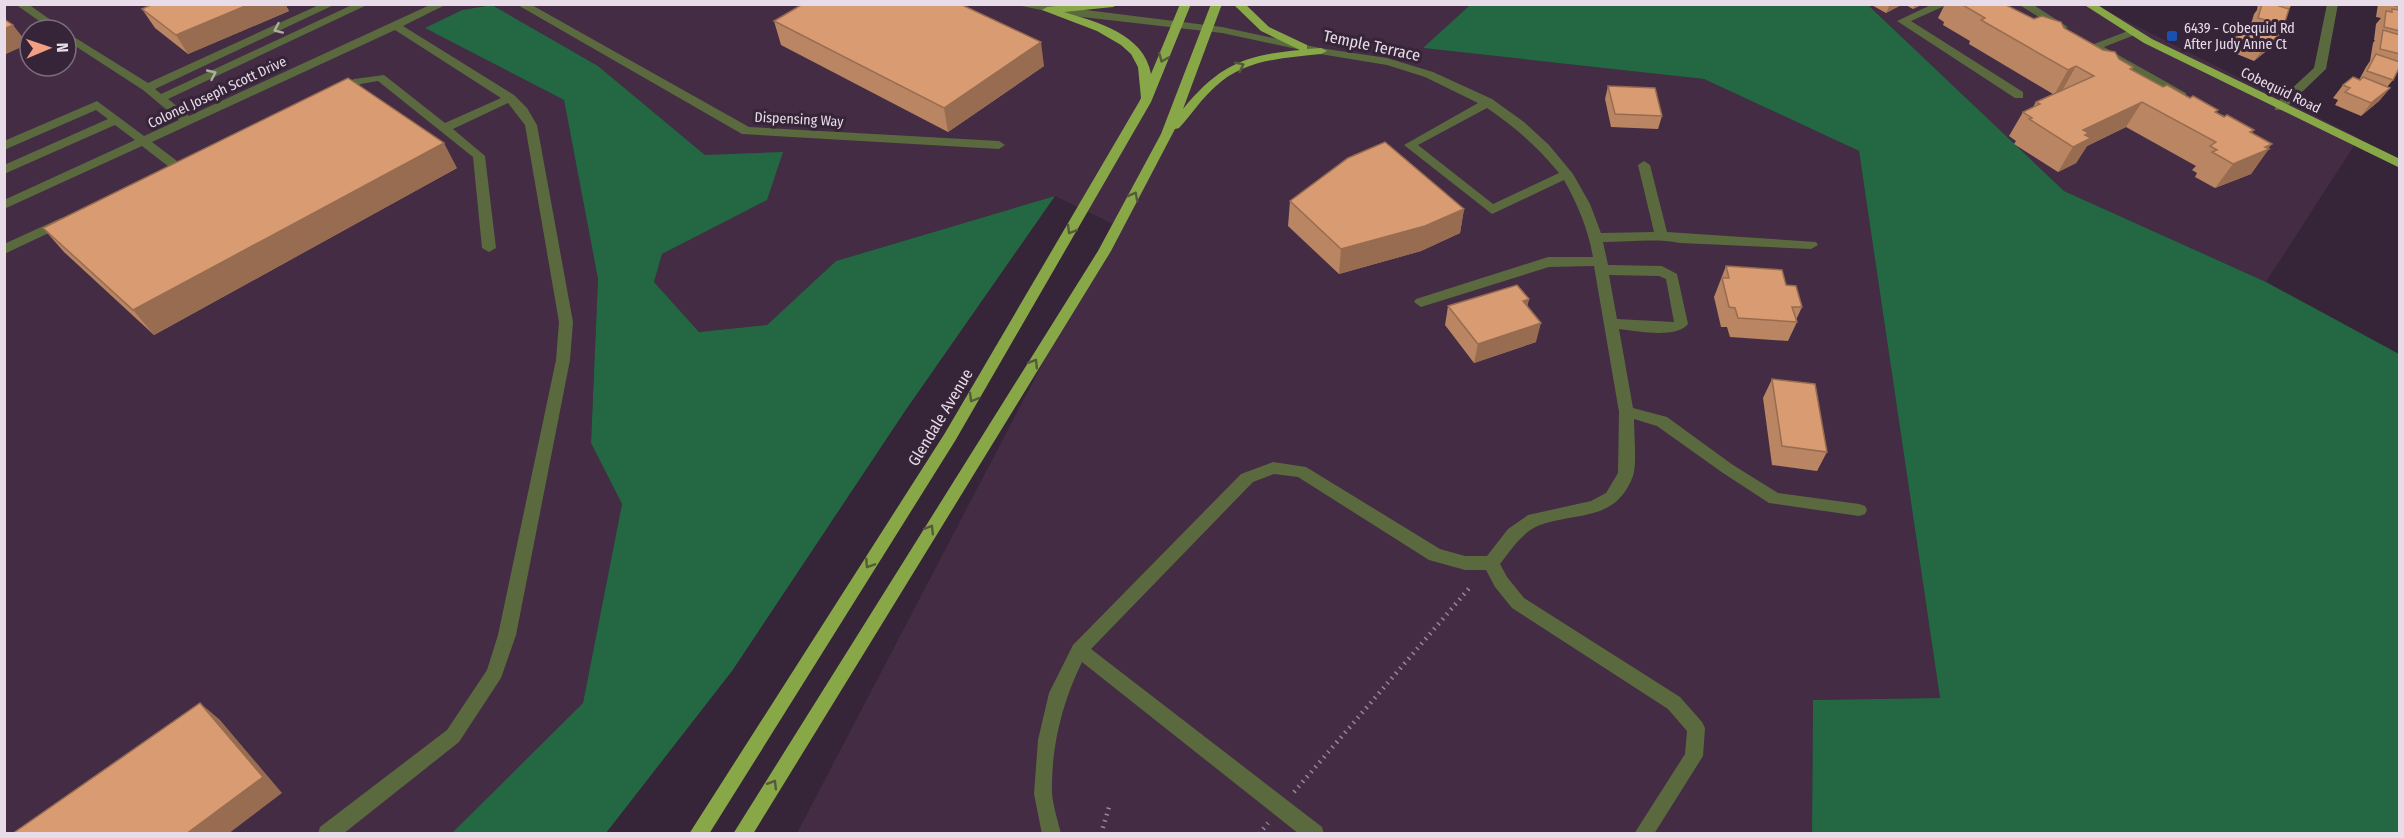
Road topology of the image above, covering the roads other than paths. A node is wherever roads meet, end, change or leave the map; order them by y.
1 (20, 4) edge
2 (331, 4) edge
3 (364, 4) edge
4 (442, 4) edge
5 (521, 4) edge
6 (1018, 4) edge
7 (1113, 4) edge
8 (1186, 4) edge
9 (1217, 4) edge
10 (1238, 4) edge
11 (1944, 4) edge
12 (2024, 4) edge
13 (2088, 4) edge
14 (2333, 4) edge
15 (1047, 10) junction
16 (40, 18) edge
17 (1177, 25) junction
18 (396, 26) junction
19 (1210, 28) junction
20 (2133, 32) junction
21 (2063, 38) edge
22 (78, 43) edge
23 (1303, 47) junction
24 (1321, 51) junction
25 (147, 88) junction
26 (2019, 95) dead end
27 (326, 96) edge
28 (510, 98) junction
29 (159, 99) junction
30 (1144, 102) junction
31 (1488, 102) junction
32 (2194, 103) edge
33 (2280, 107) junction
34 (116, 120) junction
35 (188, 121) junction
36 (445, 128) junction
37 (1167, 134) junction
38 (145, 141) junction
39 (999, 145) dead end
40 (4, 146) edge
41 (2400, 164) edge
42 (1644, 165) dead end
43 (177, 167) edge
44 (4, 170) edge
45 (1568, 174) junction
46 (4, 205) edge
47 (69, 219) edge
48 (1661, 235) junction
49 (1596, 237) junction
50 (1811, 245) dead end
51 (489, 248) dead end
52 (4, 249) edge
53 (1601, 265) junction
54 (1421, 302) dead end
55 (1611, 324) junction
56 (1626, 412) junction
57 (1858, 510) dead end
58 (1491, 563) junction
59 (1079, 650) junction
60 (327, 834) edge
61 (698, 834) edge
62 (742, 834) edge
63 (1052, 834) edge
64 (1315, 834) edge
65 (1643, 834) edge

1 - 16 street
2 -> 25 street
29 -> 3 street
4 - 18 street, Colonel Joseph Scott Drive
5 - 39 street, Dispensing Way
6 - 15 street, Temple Terrace
7 - 15 main road
8 - 17 main road, Glendale Avenue
9 - 19 main road
10 - 23 main road
11 - 26 street
12 - 21 street
13 - 20 main road, Cobequid Road
14 - 33 street
15 - 17 street, Temple Terrace
15 - 30 main road
17 - 19 street, Temple Terrace
17 -> 30 main road, Glendale Avenue
18 - 28 street
18 - 35 street, Colonel Joseph Scott Drive
19 - 23 street, Temple Terrace
19 - 37 main road
20 - 32 street
20 - 33 main road, Cobequid Road
22 - 25 street
23 - 24 street, Temple Terrace
24 - 31 street, Temple Terrace
37 -> 24 main road
25 - 29 street
27 - 36 street
28 - 36 street
28 - 60 street
29 - 35 street
30 -> 61 main road, Glendale Avenue
31 - 45 street, Temple Terrace
31 - 45 street
33 - 41 main road, Cobequid Road
34 - 38 street
34 - 40 street
34 - 44 street
35 - 38 street, Colonel Joseph Scott Drive
36 - 51 street
62 -> 37 main road
38 - 43 street
38 - 46 street, Colonel Joseph Scott Drive
42 - 48 street
45 - 49 street, Temple Terrace
47 - 52 street
48 - 49 street
48 - 50 street
49 - 53 street, Temple Terrace
53 - 54 street
53 - 55 street, Temple Terrace
53 - 55 street
55 - 56 street, Temple Terrace
56 - 57 street
56 - 58 street, Temple Terrace
58 - 59 street
58 - 65 street
59 - 63 street
59 - 64 street

